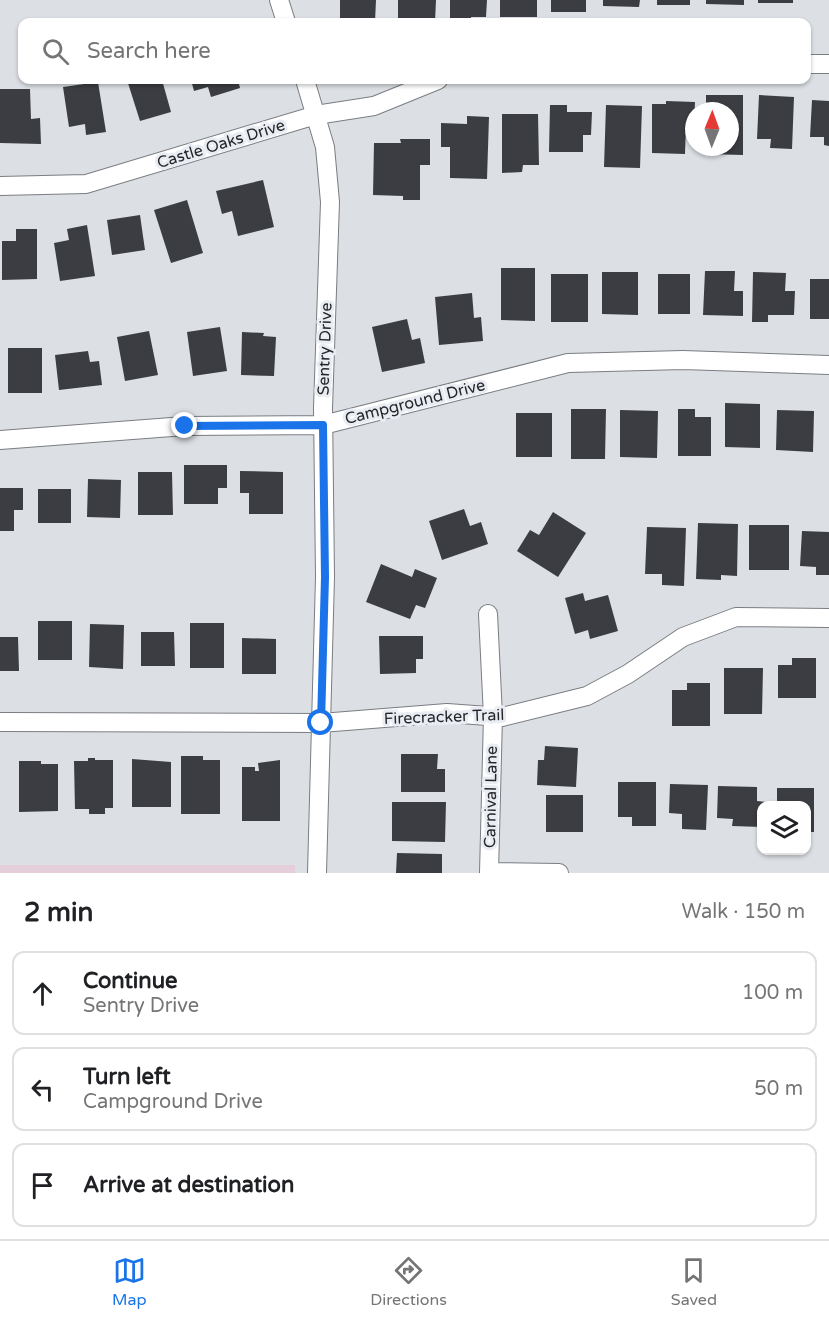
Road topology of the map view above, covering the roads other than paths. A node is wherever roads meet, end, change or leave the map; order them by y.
1 (279, 0) edge
2 (285, 18) edge
3 (811, 64) edge
4 (829, 64) edge
5 (306, 84) edge
6 (428, 84) edge
7 (316, 115) junction
8 (0, 186) edge
9 (829, 364) edge
10 (323, 425) junction
11 (0, 440) edge
12 (488, 614) dead end
13 (829, 618) edge
14 (493, 716) junction
15 (0, 722) edge
16 (321, 723) junction
17 (489, 872) edge
18 (317, 873) edge
19 (559, 873) edge

1 - 2 street
3 - 4 street
5 - 7 street, Sentry Drive
6 - 7 street, Castle Oaks Drive
7 - 8 street, Castle Oaks Drive
7 - 10 street, Sentry Drive
9 - 10 street, Campground Drive
10 - 11 street, Campground Drive
10 - 16 street, Sentry Drive
12 - 14 street, Carnival Lane
13 - 14 street, Firecracker Trail
14 - 16 street, Firecracker Trail
14 - 17 street, Carnival Lane
15 - 16 street, Firecracker Trail
16 - 18 street, Sentry Drive
17 - 19 street

